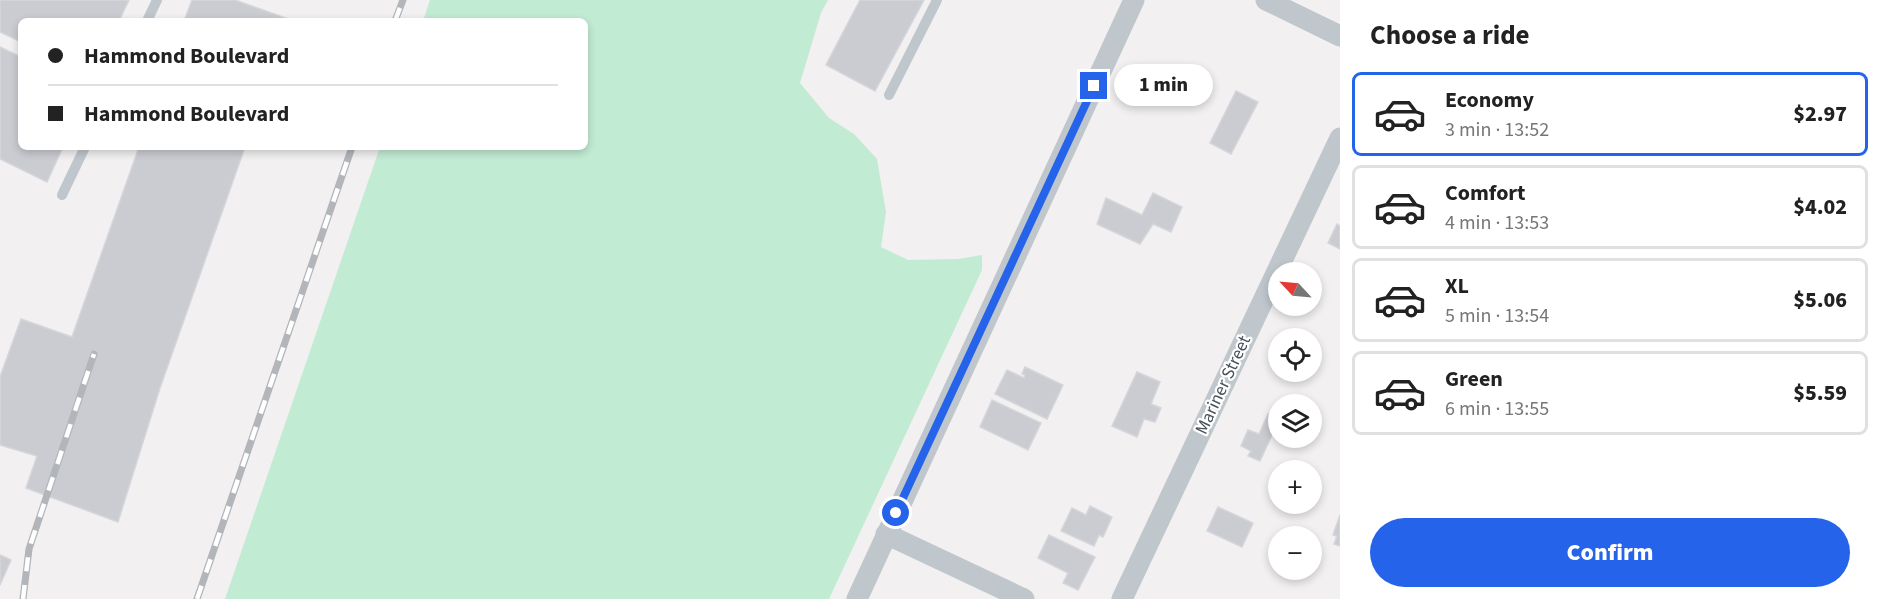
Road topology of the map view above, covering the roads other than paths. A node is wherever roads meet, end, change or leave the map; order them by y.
1 (157, 0) edge
2 (937, 0) edge
3 (1134, 0) edge
4 (1266, 0) edge
5 (148, 18) edge
6 (1340, 36) edge
7 (889, 95) dead end
8 (1340, 138) edge
9 (84, 150) edge
10 (62, 195) dead end
11 (886, 534) junction
12 (857, 599) edge
13 (1024, 599) edge
14 (1122, 599) edge

1 - 5 lane
2 - 7 lane
3 - 11 street
4 - 6 street
8 - 14 street, Mariner Street
9 - 10 lane
11 - 12 street
11 - 13 street

